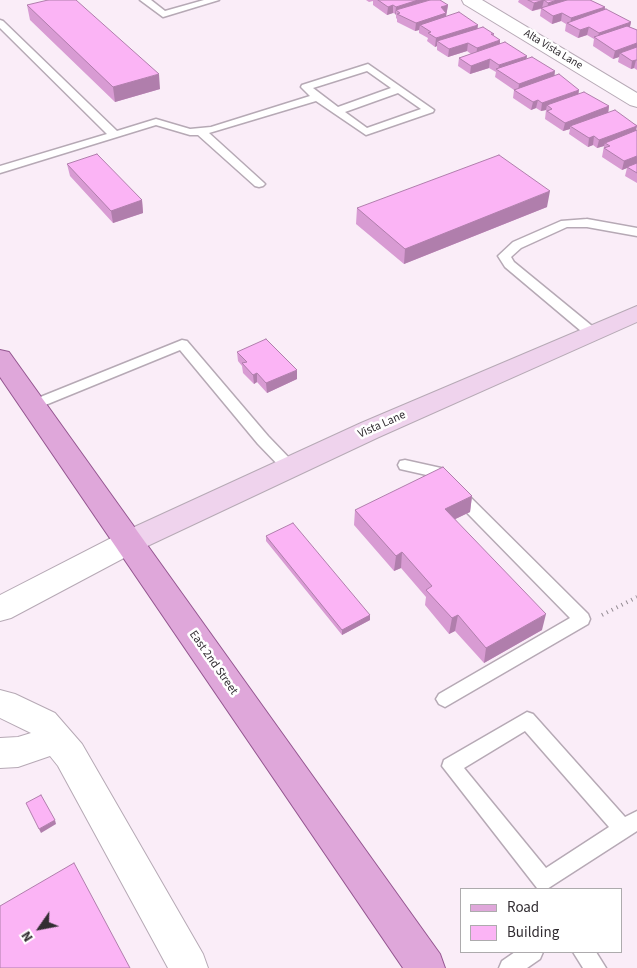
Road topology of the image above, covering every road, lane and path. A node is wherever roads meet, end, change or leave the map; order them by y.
1 (146, 0) edge
2 (214, 0) edge
3 (470, 0) edge
4 (0, 23) edge
5 (399, 89) junction
6 (317, 97) junction
7 (637, 101) edge
8 (336, 111) junction
9 (200, 131) junction
10 (114, 134) junction
11 (1, 168) edge
12 (259, 184) dead end
13 (637, 232) edge
14 (637, 313) edge
15 (592, 333) junction
16 (0, 358) edge
17 (33, 405) junction
18 (406, 465) dead end
19 (289, 467) junction
20 (129, 542) junction
21 (637, 597) edge
22 (0, 609) edge
23 (582, 619) junction
24 (445, 699) dead end
25 (0, 704) edge
26 (57, 739) junction
27 (0, 753) edge
28 (630, 825) edge
29 (546, 885) edge
30 (532, 953) edge
31 (584, 953) edge
32 (188, 968) edge
33 (426, 968) edge
34 (509, 968) edge
35 (596, 968) edge

1 - 2 lane
3 - 7 street, Alta Vista Lane
4 - 10 lane
5 - 6 lane
5 - 8 lane
5 - 8 lane
6 - 8 lane
6 - 9 lane
9 - 10 lane
9 - 12 lane
10 - 11 lane
13 - 15 lane
14 - 15 street, Vista Lane
15 - 19 street, Vista Lane
16 - 17 main road, East 2nd Street
17 - 19 lane
17 - 20 main road, East 2nd Street
18 - 23 lane
19 - 20 street, Vista Lane
20 - 22 street
20 - 33 main road, East 2nd Street
21 - 23 path
23 - 24 lane
25 - 26 street
26 - 27 street
26 - 32 street
28 - 29 lane
28 - 29 lane
30 - 34 lane
31 - 35 lane

